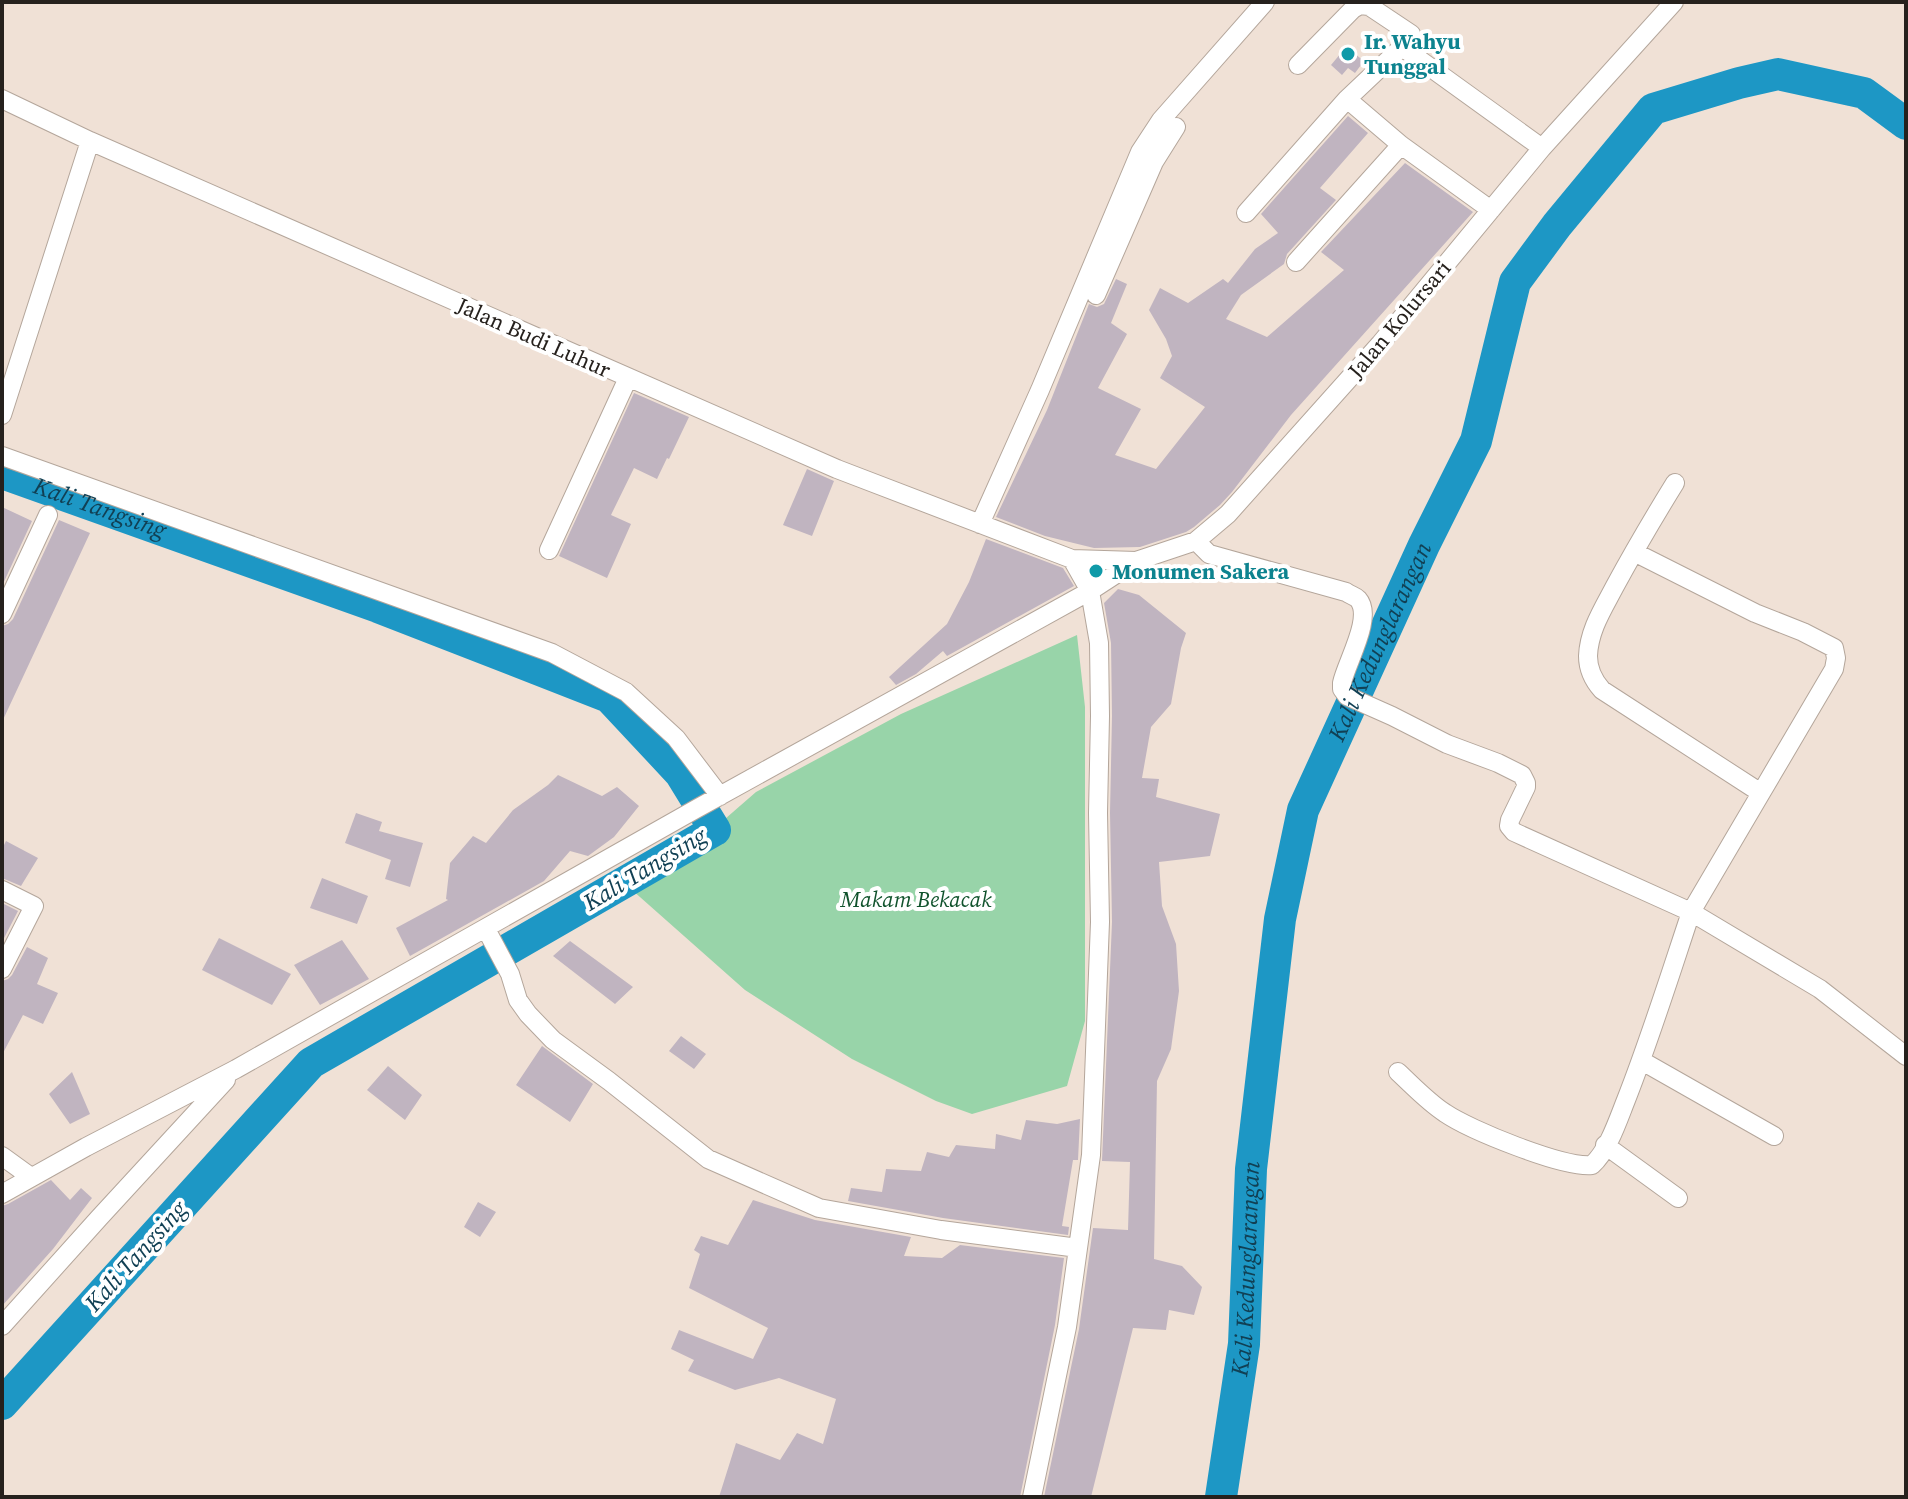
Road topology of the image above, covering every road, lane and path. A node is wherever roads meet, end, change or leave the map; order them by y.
1 (1265, 2) edge
2 (1674, 2) edge
3 (1402, 47) junction
4 (1298, 65) dead end
5 (2, 99) edge
6 (1347, 99) junction
7 (1176, 127) dead end
8 (90, 141) junction
9 (1401, 145) junction
10 (1542, 148) junction
11 (1129, 200) junction
12 (1491, 210) junction
13 (1246, 213) dead end
14 (1296, 262) dead end
15 (1096, 295) dead end
16 (628, 378) junction
17 (2, 415) edge
18 (2, 456) edge
19 (1675, 483) dead end
20 (48, 515) dead end
21 (980, 524) junction
22 (1196, 541) junction
23 (549, 550) dead end
24 (1634, 552) junction
25 (1072, 559) junction
26 (1136, 561) junction
27 (1090, 591) junction
28 (2, 614) edge
29 (1761, 793) junction
30 (718, 797) junction
31 (2, 890) edge
32 (1691, 912) junction
33 (489, 935) junction
34 (2, 969) edge
35 (1904, 1052) edge
36 (1642, 1061) junction
37 (236, 1069) junction
38 (1398, 1072) dead end
39 (1774, 1136) dead end
40 (1605, 1145) junction
41 (2, 1156) edge
42 (31, 1177) junction
43 (2, 1194) edge
44 (1678, 1198) dead end
45 (1078, 1248) junction
46 (2, 1326) edge
47 (1032, 1497) edge

1 - 11 street
2 - 10 street, Jalan Kolursari
3 - 4 street
3 - 6 street
3 - 10 street
5 - 8 street, Jalan Budi Luhur
6 - 9 street
6 - 13 street
7 - 11 street
8 - 16 street, Jalan Budi Luhur
8 - 17 street
9 - 12 street
9 - 14 street
10 - 12 street, Jalan Kolursari
11 - 15 street
11 - 21 street
12 - 22 street, Jalan Kolursari
16 - 21 street, Jalan Budi Luhur
16 - 23 street
18 - 30 street
19 - 24 street
20 - 28 street
21 - 25 street, Jalan Budi Luhur
22 - 26 street, Jalan Kolursari
22 - 32 street
24 - 29 street
24 - 29 street
25 - 26 street, Jalan Budi Luhur
25 - 27 street
26 - 27 street, Jalan Kolursari
27 - 30 street, Jalan Kolursari
27 - 45 street
29 - 32 street
30 - 33 street, Jalan Kolursari
31 - 34 street
32 - 35 street
32 - 36 street
33 - 37 street, Jalan Kolursari
33 - 45 street
36 - 39 street
36 - 40 street
37 - 42 street, Jalan Kolursari
37 - 46 street
38 - 40 street
40 - 44 street
41 - 42 street
42 - 43 street, Jalan Kolursari
45 - 47 street

